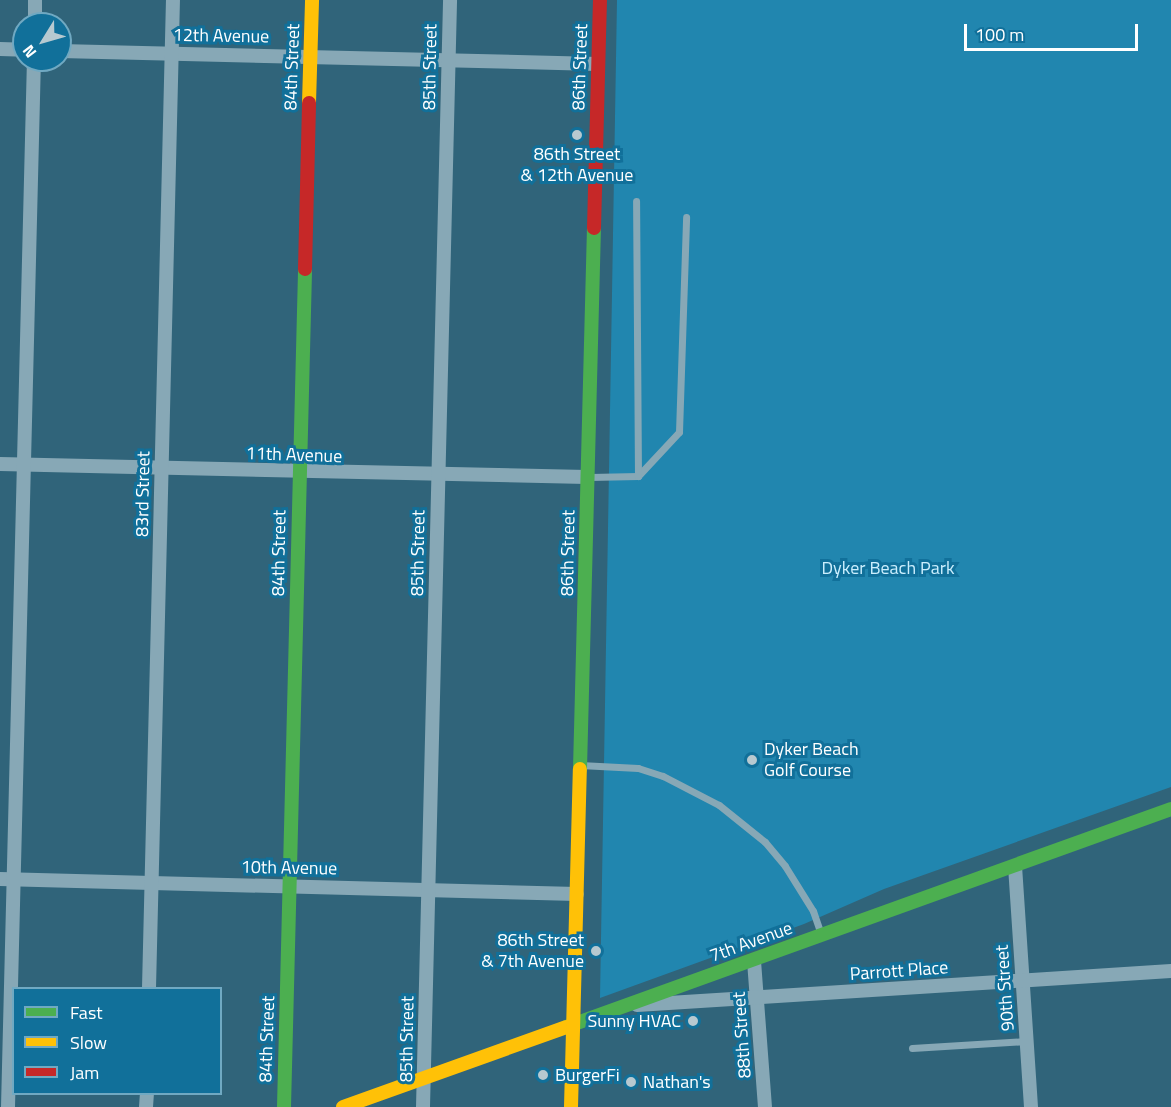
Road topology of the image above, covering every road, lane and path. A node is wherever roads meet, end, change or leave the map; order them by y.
1 (173, 0) edge
2 (312, 0) edge
3 (450, 0) edge
4 (600, 0) edge
5 (72, 51) edge
6 (172, 53) junction
7 (310, 56) junction
8 (448, 59) junction
9 (598, 64) junction
10 (34, 72) edge
11 (636, 201) dead end
12 (686, 217) dead end
13 (0, 464) edge
14 (24, 465) junction
15 (162, 468) junction
16 (299, 473) junction
17 (437, 476) junction
18 (638, 476) junction
19 (587, 477) junction
20 (580, 765) junction
21 (1171, 809) edge
22 (1015, 866) junction
23 (7, 879) edge
24 (152, 883) junction
25 (290, 886) junction
26 (428, 889) junction
27 (577, 894) junction
28 (821, 936) junction
29 (754, 961) junction
30 (1171, 971) edge
31 (1023, 981) junction
32 (149, 987) edge
33 (757, 999) junction
34 (629, 1005) junction
35 (573, 1024) junction
36 (1026, 1041) junction
37 (912, 1048) dead end
38 (424, 1078) junction
39 (8, 1107) edge
40 (284, 1107) edge
41 (343, 1107) edge
42 (423, 1107) edge
43 (571, 1107) edge
44 (765, 1107) edge
45 (1031, 1107) edge

1 - 6 street, 83rd Street
2 - 7 main road, 84th Street
3 - 8 street, 85th Street
4 - 9 main road, 86th Street
5 - 6 street, 12th Avenue
6 - 7 street, 12th Avenue
6 - 15 street, 83rd Street
7 - 8 street, 12th Avenue
7 - 16 main road, 84th Street
8 - 9 street, 12th Avenue
8 - 17 street, 85th Street
9 - 19 main road, 86th Street
10 - 14 street
11 - 18 lane
12 - 18 lane
13 - 14 street, 11th Avenue
14 - 15 street, 11th Avenue
14 - 23 street
15 - 16 street, 11th Avenue
15 - 24 street, 83rd Street
16 - 17 street, 11th Avenue
16 - 25 main road, 84th Street
17 - 19 street, 11th Avenue
17 - 26 street, 85th Street
18 - 19 lane
19 - 20 main road, 86th Street
20 - 27 main road, 86th Street
20 - 28 lane
21 - 22 main road, 7th Avenue
22 - 28 main road, 7th Avenue
22 - 31 street, 90th Street
23 - 24 street, 10th Avenue
23 - 39 street
24 - 25 street, 10th Avenue
24 - 32 street, 83rd Street
25 - 26 street, 10th Avenue
25 - 40 main road, 84th Street
26 - 27 street, 10th Avenue
26 - 38 street, 85th Street
27 - 35 main road, 86th Street
28 - 29 main road, 7th Avenue
29 - 33 street, 88th Street
29 - 34 main road, 7th Avenue
30 - 31 street, Parrott Place
31 - 33 street, Parrott Place
31 - 36 street, 90th Street
33 - 34 street, Parrott Place
33 - 44 street, 88th Street
34 - 35 main road, 7th Avenue
35 - 38 main road, 7th Avenue
35 - 43 main road, 86th Street
36 - 37 lane
36 - 45 street, 90th Street
38 - 41 main road, 7th Avenue
38 - 42 street, 85th Street

